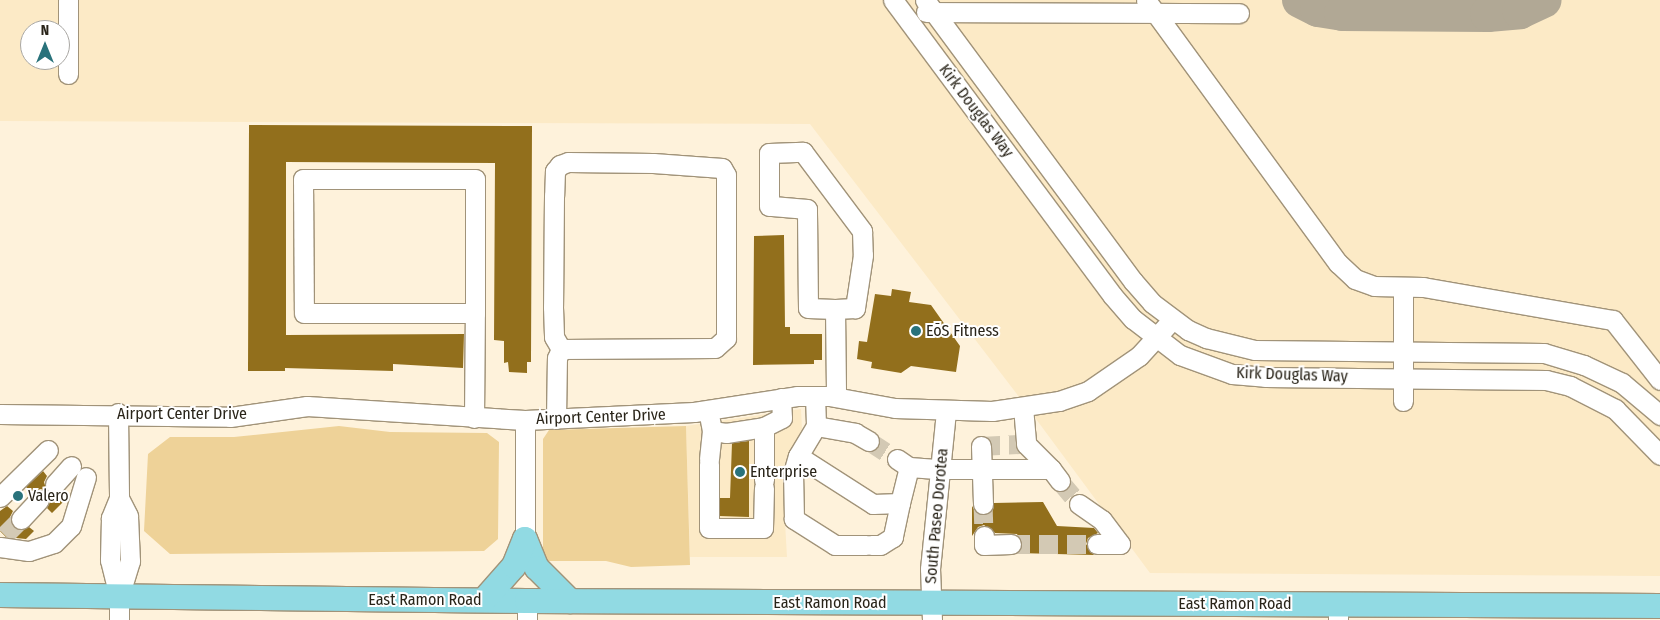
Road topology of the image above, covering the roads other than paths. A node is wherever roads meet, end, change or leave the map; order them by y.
1 (68, 0) edge
2 (898, 6) edge
3 (930, 6) edge
4 (1149, 6) edge
5 (1238, 13) dead end
6 (68, 74) dead end
7 (1403, 286) junction
8 (836, 310) junction
9 (475, 313) junction
10 (1172, 320) junction
11 (1156, 338) junction
12 (561, 349) junction
13 (1403, 351) junction
14 (1403, 378) junction
15 (1660, 380) edge
16 (815, 396) junction
17 (836, 397) junction
18 (781, 398) junction
19 (1403, 401) dead end
20 (1023, 408) junction
21 (708, 410) junction
22 (946, 412) junction
23 (118, 413) junction
24 (0, 414) edge
25 (1660, 415) edge
26 (474, 418) junction
27 (556, 419) junction
28 (525, 420) junction
29 (816, 426) junction
30 (764, 427) junction
31 (712, 431) junction
32 (862, 437) tunnel mouth
33 (982, 446) dead end
34 (48, 450) dead end
35 (1660, 454) edge
36 (798, 456) junction
37 (940, 469) junction
38 (982, 471) junction
39 (56, 484) dead end
40 (0, 497) edge
41 (39, 500) dead end
42 (900, 503) junction
43 (983, 504) tunnel mouth
44 (1080, 504) tunnel mouth
45 (21, 519) tunnel mouth
46 (984, 536) dead end
47 (525, 539) junction
48 (2, 541) edge
49 (1010, 544) tunnel mouth
50 (1096, 544) tunnel mouth
51 (0, 595) edge
52 (120, 597) junction
53 (484, 600) junction
54 (570, 601) junction
55 (1660, 606) edge
56 (527, 611) edge
57 (931, 612) edge
58 (1338, 612) edge
59 (119, 620) edge

1 - 6 street
2 - 3 street
2 - 11 street, Kirk Douglas Way
3 - 4 street
3 - 10 street, Kirk Douglas Way
4 - 5 street
4 - 7 street
7 - 13 street
7 - 15 street
8 - 8 street
8 - 17 street
9 - 9 street
9 - 26 street
10 - 11 street, Airport Center Drive
10 - 13 street, Kirk Douglas Way
11 - 14 street, Kirk Douglas Way
11 - 20 street, Airport Center Drive
12 - 12 street
12 - 27 street
13 - 14 street
13 - 25 street, Kirk Douglas Way
14 - 19 street
14 - 35 street, Kirk Douglas Way
16 - 17 street, Airport Center Drive
16 - 18 street, Airport Center Drive
16 - 29 street
17 - 22 street, Airport Center Drive
18 - 21 street, Airport Center Drive
18 - 30 street
20 - 22 street, Airport Center Drive
20 - 38 street
21 - 27 street, Airport Center Drive
21 - 31 street
22 - 37 street, South Paseo Dorotea
23 - 24 street, Airport Center Drive
23 - 26 street, Airport Center Drive
23 - 52 street
26 - 28 street, Airport Center Drive
27 - 28 street, Airport Center Drive
28 - 47 street
29 - 32 street
29 - 36 street
30 - 31 street
30 - 31 street
33 - 38 street
34 - 40 street
36 - 42 street
36 - 42 street
37 - 38 street
37 - 42 street
37 - 57 street, South Paseo Dorotea
38 - 43 street
39 - 48 street
41 - 45 street
44 - 50 street
46 - 49 street
47 - 53 main road
47 - 54 main road
51 - 52 main road, East Ramon Road
52 - 53 main road, East Ramon Road
52 - 59 street
53 - 56 main road, East Ramon Road
54 - 56 main road, East Ramon Road
54 - 57 main road, East Ramon Road
55 - 58 main road, East Ramon Road
57 - 58 main road, East Ramon Road

